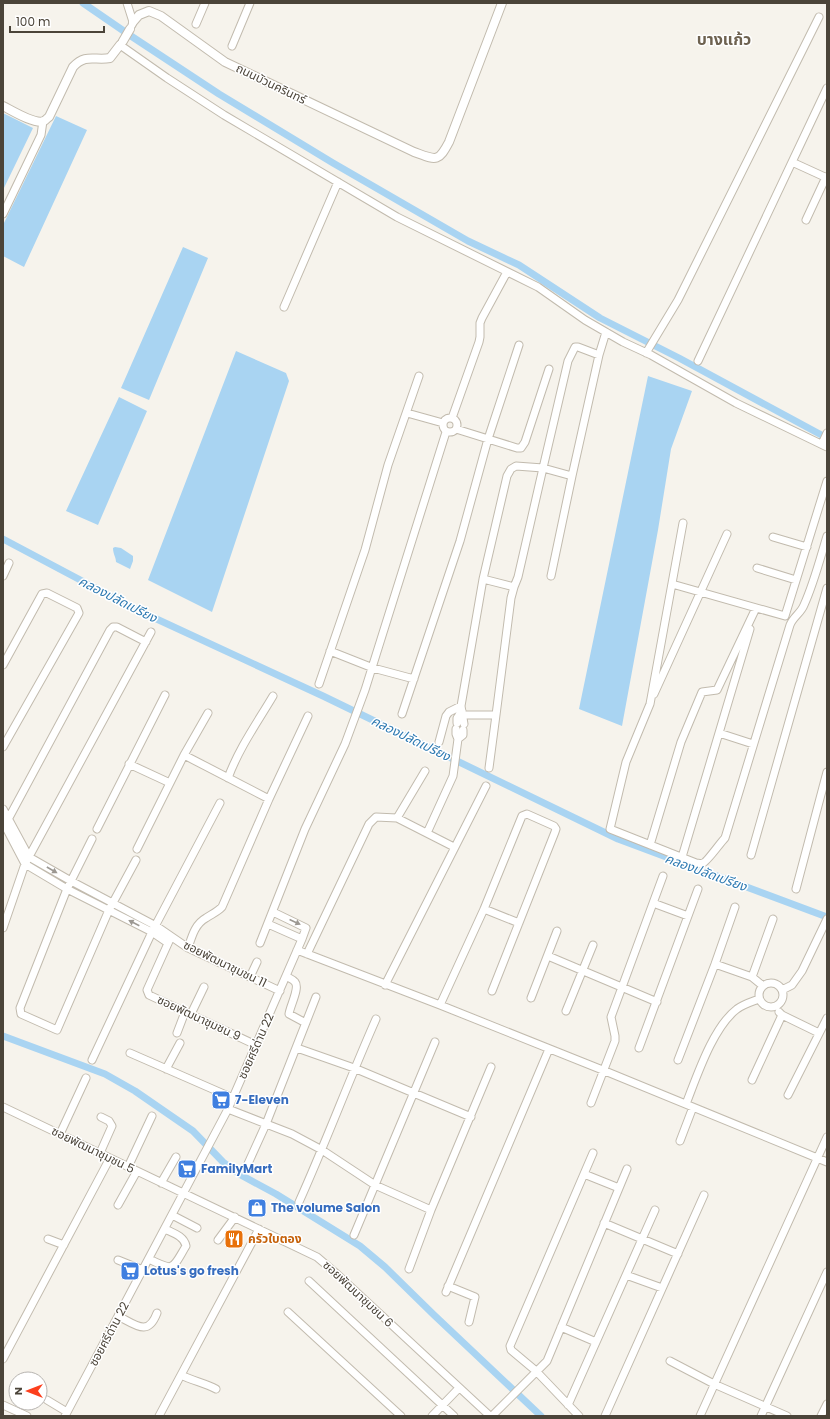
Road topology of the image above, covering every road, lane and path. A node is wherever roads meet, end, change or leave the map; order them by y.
1 (127, 3) edge
2 (205, 3) edge
3 (250, 3) edge
4 (502, 3) edge
5 (819, 17) dead end
6 (196, 24) dead end
7 (132, 25) junction
8 (122, 43) junction
9 (232, 46) dead end
10 (827, 88) edge
11 (3, 106) edge
12 (44, 121) junction
13 (792, 162) junction
14 (826, 177) edge
15 (338, 182) junction
16 (3, 214) edge
17 (806, 220) dead end
18 (507, 272) junction
19 (284, 307) dead end
20 (606, 332) junction
21 (520, 345) dead end
22 (646, 353) junction
23 (599, 355) junction
24 (698, 361) dead end
25 (549, 369) dead end
26 (419, 376) dead end
27 (407, 413) junction
28 (452, 418) junction
29 (443, 423) junction
30 (456, 429) junction
31 (446, 432) junction
32 (488, 439) junction
33 (825, 440) edge
34 (543, 468) junction
35 (572, 476) junction
36 (827, 481) edge
37 (683, 523) dead end
38 (727, 534) dead end
39 (827, 536) edge
40 (773, 537) dead end
41 (807, 547) junction
42 (9, 563) dead end
43 (757, 568) dead end
44 (3, 575) edge
45 (551, 576) dead end
46 (483, 579) junction
47 (796, 580) junction
48 (672, 584) junction
49 (514, 587) junction
50 (827, 588) edge
51 (701, 592) junction
52 (756, 608) junction
53 (152, 632) dead end
54 (146, 642) junction
55 (330, 651) junction
56 (3, 665) edge
57 (372, 668) junction
58 (414, 679) junction
59 (319, 684) dead end
60 (164, 695) dead end
61 (273, 696) dead end
62 (650, 704) junction
63 (461, 712) junction
64 (208, 713) dead end
65 (402, 714) dead end
66 (308, 716) dead end
67 (496, 716) junction
68 (719, 733) junction
69 (439, 742) dead end
70 (753, 744) junction
71 (3, 747) edge
72 (184, 755) junction
73 (129, 764) junction
74 (489, 768) dead end
75 (425, 771) dead end
76 (826, 776) edge
77 (228, 778) junction
78 (170, 783) junction
79 (486, 786) dead end
80 (269, 799) junction
81 (220, 803) dead end
82 (3, 809) edge
83 (397, 818) junction
84 (5, 822) edge
85 (97, 829) dead end
86 (427, 833) junction
87 (92, 839) dead end
88 (650, 845) junction
89 (454, 847) junction
90 (137, 849) dead end
91 (751, 855) dead end
92 (29, 857) junction
93 (682, 858) junction
94 (136, 860) dead end
95 (25, 864) junction
96 (663, 876) dead end
97 (71, 881) junction
98 (67, 889) junction
99 (698, 889) dead end
100 (796, 889) dead end
101 (113, 903) junction
102 (653, 904) junction
103 (735, 907) dead end
104 (484, 909) junction
105 (109, 910) junction
106 (273, 912) junction
107 (688, 916) junction
108 (773, 919) dead end
109 (827, 919) edge
110 (519, 923) junction
111 (268, 924) junction
112 (3, 928) edge
113 (154, 929) junction
114 (557, 931) dead end
115 (302, 939) junction
116 (169, 940) junction
117 (260, 943) dead end
118 (593, 945) dead end
119 (188, 948) junction
120 (297, 950) junction
121 (307, 954) junction
122 (548, 956) junction
123 (257, 962) dead end
124 (715, 964) junction
125 (582, 972) junction
126 (286, 976) junction
127 (250, 977) junction
128 (752, 977) junction
129 (385, 984) junction
130 (763, 986) junction
131 (204, 988) dead end
132 (621, 988) junction
133 (782, 990) junction
134 (280, 991) junction
135 (492, 991) dead end
136 (316, 997) dead end
137 (531, 998) dead end
138 (759, 999) junction
139 (657, 1002) junction
140 (440, 1005) junction
141 (776, 1006) junction
142 (566, 1011) dead end
143 (188, 1013) junction
144 (782, 1015) junction
145 (827, 1018) edge
146 (376, 1019) dead end
147 (302, 1022) dead end
148 (177, 1033) dead end
149 (819, 1033) junction
150 (435, 1042) dead end
151 (180, 1043) dead end
152 (256, 1045) junction
153 (297, 1048) junction
154 (549, 1048) junction
155 (639, 1048) dead end
156 (130, 1053) dead end
157 (92, 1060) dead end
158 (678, 1060) dead end
159 (491, 1067) dead end
160 (354, 1068) junction
161 (166, 1069) junction
162 (604, 1070) junction
163 (86, 1078) dead end
164 (752, 1080) dead end
165 (413, 1092) junction
166 (788, 1095) dead end
167 (233, 1098) junction
168 (591, 1103) dead end
169 (686, 1104) junction
170 (3, 1107) edge
171 (694, 1107) junction
172 (228, 1108) junction
173 (152, 1116) dead end
174 (101, 1117) dead end
175 (471, 1117) junction
176 (266, 1124) junction
177 (60, 1134) junction
178 (827, 1137) edge
179 (680, 1141) dead end
180 (322, 1150) junction
181 (100, 1153) junction
182 (593, 1153) dead end
183 (176, 1157) dead end
184 (818, 1157) junction
185 (110, 1158) junction
186 (827, 1162) edge
187 (128, 1166) junction
188 (246, 1168) dead end
189 (627, 1169) dead end
190 (137, 1171) junction
191 (584, 1174) junction
192 (161, 1183) junction
193 (375, 1185) junction
194 (619, 1188) junction
195 (184, 1194) junction
196 (704, 1195) dead end
197 (299, 1202) dead end
198 (118, 1205) dead end
199 (431, 1210) junction
200 (655, 1210) dead end
201 (172, 1215) junction
202 (235, 1218) junction
203 (604, 1224) junction
204 (197, 1228) dead end
205 (165, 1229) junction
206 (259, 1229) junction
207 (354, 1235) dead end
208 (48, 1239) dead end
209 (642, 1239) junction
210 (218, 1240) dead end
211 (64, 1245) junction
212 (678, 1254) junction
213 (149, 1259) junction
214 (118, 1260) dead end
215 (409, 1269) dead end
216 (143, 1270) junction
217 (827, 1272) edge
218 (626, 1274) junction
219 (309, 1281) dead end
220 (662, 1288) junction
221 (288, 1312) dead end
222 (158, 1313) dead end
223 (118, 1316) junction
224 (469, 1322) dead end
225 (561, 1327) junction
226 (596, 1342) junction
227 (3, 1359) edge
228 (670, 1361) dead end
229 (536, 1371) junction
230 (181, 1375) junction
231 (714, 1384) junction
232 (459, 1388) junction
233 (216, 1389) dead end
234 (48, 1401) edge
235 (3, 1404) edge
236 (827, 1404) edge
237 (442, 1405) junction
238 (568, 1405) junction
239 (765, 1406) junction
240 (66, 1414) edge
241 (27, 1416) edge
242 (159, 1416) edge
243 (401, 1416) edge
244 (432, 1416) edge
245 (454, 1416) edge
246 (491, 1416) edge
247 (579, 1416) edge
248 (605, 1416) edge
249 (700, 1416) edge
250 (761, 1416) edge
251 (787, 1416) edge
252 (821, 1416) edge

1 - 7 street
2 - 6 street
3 - 9 street
4 - 7 street, ถนนบัวนครินทร์
5 - 22 street
7 - 8 street, ถนนบัวนครินทร์
8 - 12 street, ถนนบัวนครินทร์
8 - 15 street
10 - 13 street
11 - 12 street
12 - 16 street
13 - 14 street
13 - 24 street
14 - 17 street
15 - 18 street
15 - 19 street
18 - 20 street
18 - 28 street
20 - 22 street
20 - 23 street
21 - 32 street
22 - 33 street
23 - 34 street
23 - 35 street
25 - 32 street
26 - 27 street
27 - 29 street
27 - 55 street
28 - 29 street
28 - 30 street
29 - 31 street
30 - 31 street
30 - 32 street
31 - 57 street
32 - 58 street
34 - 35 street
34 - 46 street
34 - 49 street
35 - 45 street
36 - 41 street
37 - 48 street
38 - 51 street
39 - 70 street
40 - 41 street
41 - 47 street
42 - 44 street
43 - 47 street
46 - 49 street
46 - 63 street
47 - 52 street
48 - 51 street
48 - 62 street
49 - 67 street
50 - 91 street
51 - 52 street
51 - 62 street
52 - 68 street
52 - 88 street
53 - 54 street
54 - 84 street
54 - 92 street
55 - 57 street
55 - 59 street
56 - 71 street
57 - 58 street
57 - 106 street
58 - 65 street
60 - 73 street
61 - 77 street
62 - 88 street
63 - 67 street
63 - 69 street
63 - 86 street
64 - 72 street
66 - 80 street
67 - 74 street
68 - 70 street
68 - 93 street
70 - 93 street
72 - 77 street
72 - 78 street
73 - 78 street
73 - 85 street
75 - 83 street
76 - 100 street
77 - 80 street
78 - 90 street
79 - 89 street
80 - 119 street
81 - 113 street
82 - 84 street
83 - 86 street
83 - 121 street
84 - 92 street
84 - 95 street
86 - 89 street
87 - 97 street
88 - 93 street
89 - 129 street
92 - 95 street
92 -> 97 street
94 - 101 street
95 - 98 street
95 - 112 street
96 - 102 street
97 - 98 street
97 - 101 street
98 - 105 street
98 - 105 street
99 - 107 street
101 - 105 street
101 - 113 street
102 - 107 street
102 - 132 street
103 - 124 street
104 - 110 street
104 - 110 street
104 - 140 street
113 -> 105 street
106 - 111 street
106 -> 115 street
107 - 139 street
108 - 128 street
109 - 133 street
110 - 135 street
111 - 115 street
111 - 117 street
113 - 116 street, ซอยพัฒนาชุมชน 11
113 - 157 street
114 - 122 street
115 - 120 street, ซอยศรีด่าน 22
116 - 119 street, ซอยพัฒนาชุมชน 11
116 - 143 street, ซอยพัฒนาชุมชน 9
118 - 125 street
119 - 127 street, ซอยพัฒนาชุมชน 11
120 - 121 street
120 - 126 street, ซอยศรีด่าน 22
121 - 129 street
122 - 125 street
122 - 137 street
123 - 127 street
124 - 128 street
124 - 158 street
125 - 132 street
125 - 142 street
126 - 134 street, ซอยศรีด่าน 22
126 - 147 street
127 - 134 street, ซอยพัฒนาชุมชน 11
128 - 130 street
129 - 140 street
130 - 133 street
130 - 138 street
131 - 143 street
132 - 139 street
132 - 162 street
133 - 141 street
134 - 152 street, ซอยศรีด่าน 22
136 - 153 street
138 - 141 street
138 - 169 street
139 - 155 street
140 - 154 street
141 - 144 street
143 - 148 street
143 - 152 street, ซอยพัฒนาชุมชน 9
144 - 149 street
144 - 164 street
145 - 149 street
146 - 160 street
149 - 166 street
150 - 165 street
151 - 161 street
152 - 167 street, ซอยศรีด่าน 22
153 - 160 street
153 - 176 street
154 - 162 street
154 - 224 street
156 - 161 street
159 - 175 street
160 - 165 street
160 - 180 street
161 - 167 street
162 - 168 street
162 - 169 street
163 - 177 street
165 - 175 street
165 - 193 street
167 - 172 street, ซอยศรีด่าน 22
169 - 171 street
170 - 177 street, ซอยพัฒนาชุมชน 5
171 - 179 street
171 - 184 street
172 - 176 street
172 - 195 street, ซอยศรีด่าน 22
173 - 187 street
174 - 181 street
175 - 199 street
176 - 180 street
176 - 188 street
177 - 181 street, ซอยพัฒนาชุมชน 5
178 - 184 street
180 - 193 street
180 - 197 street
181 - 185 street, ซอยพัฒนาชุมชน 5
182 - 191 street
183 - 192 street
184 - 186 street
184 - 231 street
185 - 187 street, ซอยพัฒนาชุมชน 5
185 - 211 street
187 - 190 street, ซอยพัฒนาชุมชน 5
189 - 194 street
190 - 192 street, ซอยพัฒนาชุมชน 5
190 - 198 street
191 - 194 street
191 - 229 street
192 - 195 street, ซอยพัฒนาชุมชน 5
193 - 199 street
193 - 207 street
194 - 203 street
195 - 201 street, ซอยศรีด่าน 22
195 - 202 street, ซอยพัฒนาชุมชน 6
196 - 212 street
199 - 215 street
200 - 209 street
201 - 204 street
201 - 205 street, ซอยศรีด่าน 22
202 - 206 street, ซอยพัฒนาชุมชน 6
202 - 210 street
203 - 209 street
203 - 225 street
205 - 213 street, ซอยศรีด่าน 22
205 - 213 street
206 - 230 street
206 - 232 street, ซอยพัฒนาชุมชน 6
208 - 211 street
209 - 212 street
209 - 218 street
211 - 227 street
212 - 220 street
213 - 216 street, ซอยศรีด่าน 22
214 - 216 street
216 - 223 street, ซอยศรีด่าน 22
217 - 239 street
218 - 220 street
218 - 226 street
219 - 237 street
220 - 248 street
221 - 243 street
222 - 223 street
223 - 240 street, ซอยศรีด่าน 22
225 - 226 street
225 - 229 street
226 - 238 street
228 - 231 street
229 - 238 street
229 - 246 street
230 - 233 street
230 - 242 street
231 - 239 street
231 - 249 street
232 - 237 street
232 - 246 street, ซอยพัฒนาชุมชน 6
234 - 240 street
235 - 241 street
236 - 252 street
237 - 244 street
237 - 245 street
238 - 247 street
239 - 250 street
239 - 251 street

